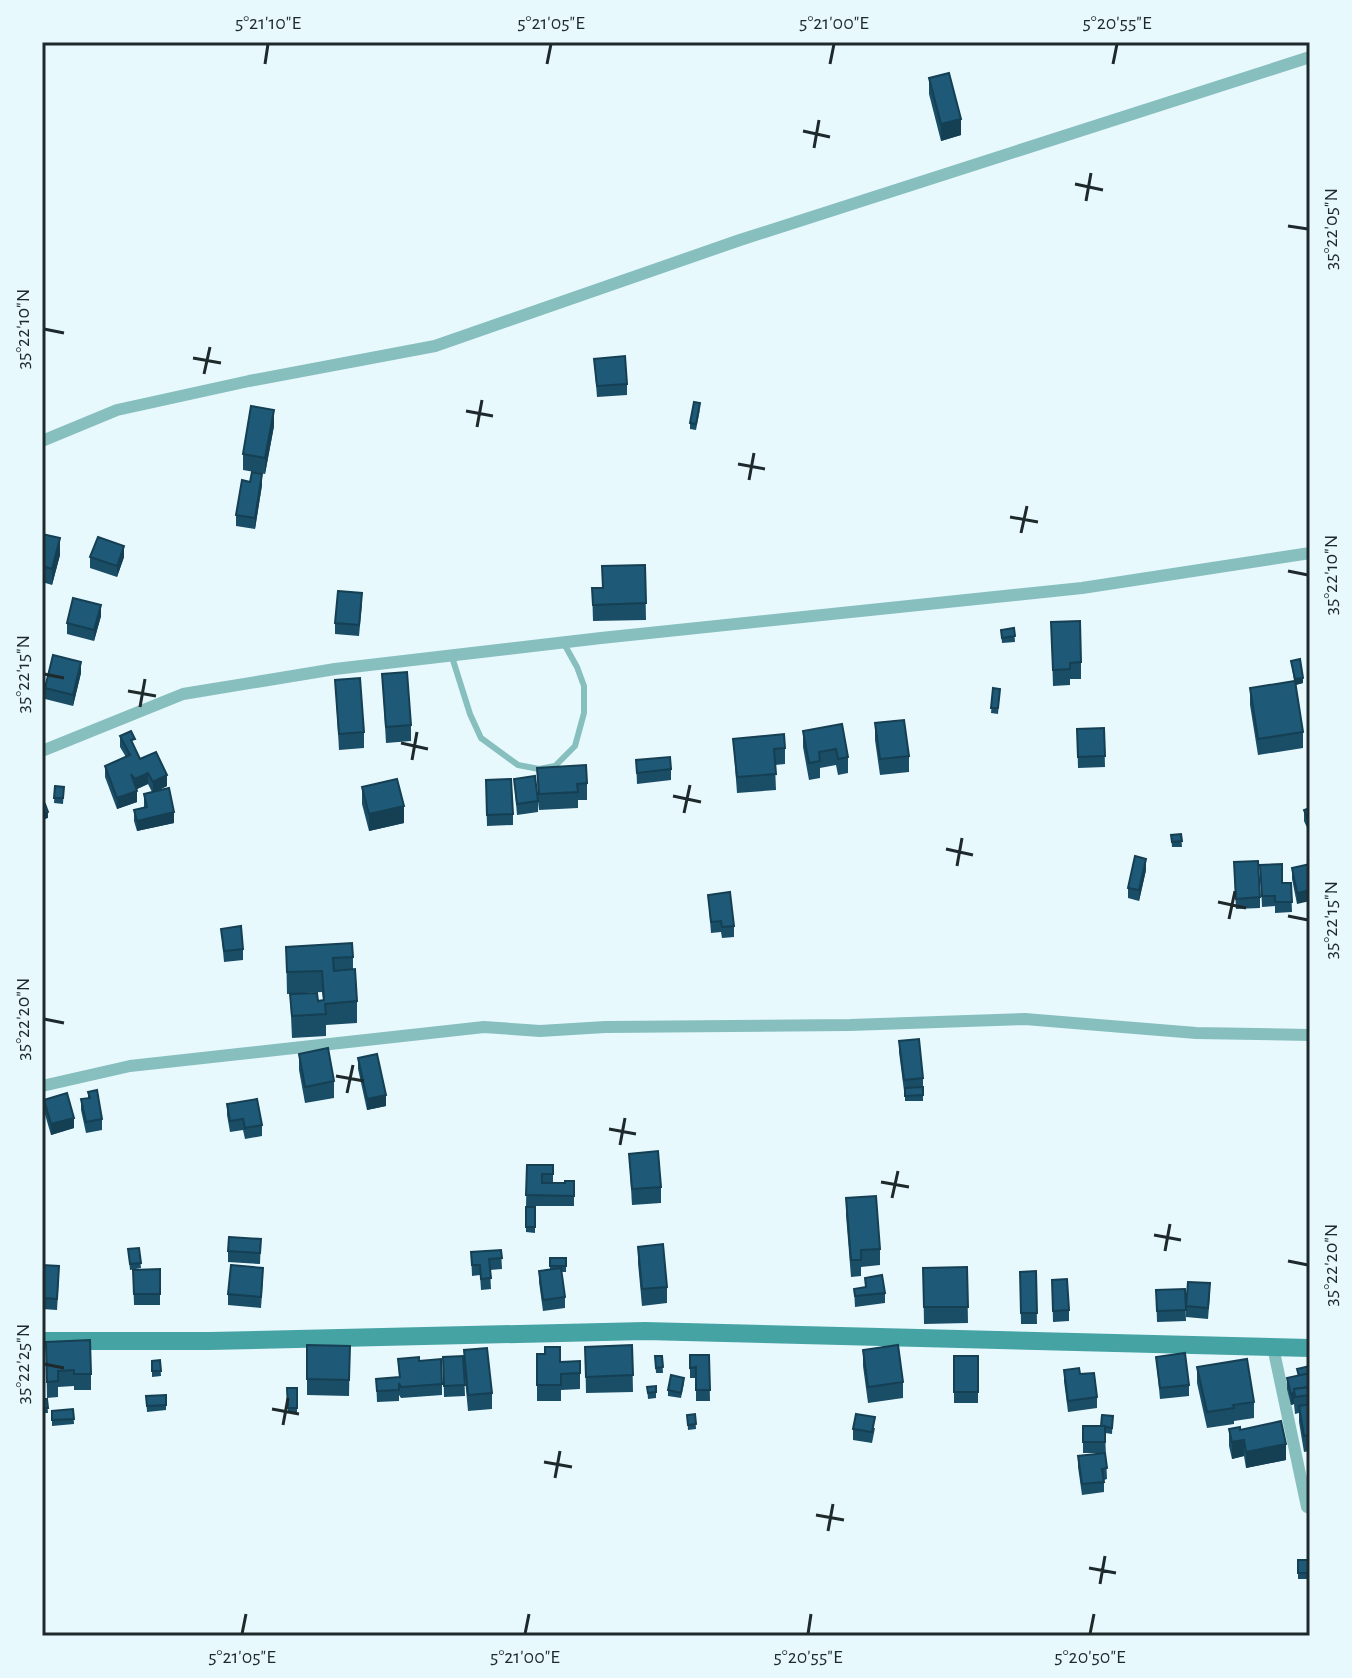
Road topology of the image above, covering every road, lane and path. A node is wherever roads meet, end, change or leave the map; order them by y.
1 (1310, 57) edge
2 (42, 441) edge
3 (1310, 553) edge
4 (563, 642) junction
5 (452, 655) junction
6 (42, 751) edge
7 (1310, 1035) edge
8 (42, 1086) edge
9 (42, 1341) edge
10 (1273, 1347) junction
11 (1310, 1348) edge
12 (1307, 1507) dead end

1 - 2 street
3 - 4 street
4 - 5 street
4 - 5 lane
5 - 6 street
7 - 8 street
9 - 10 street
10 - 11 street
10 - 12 street

